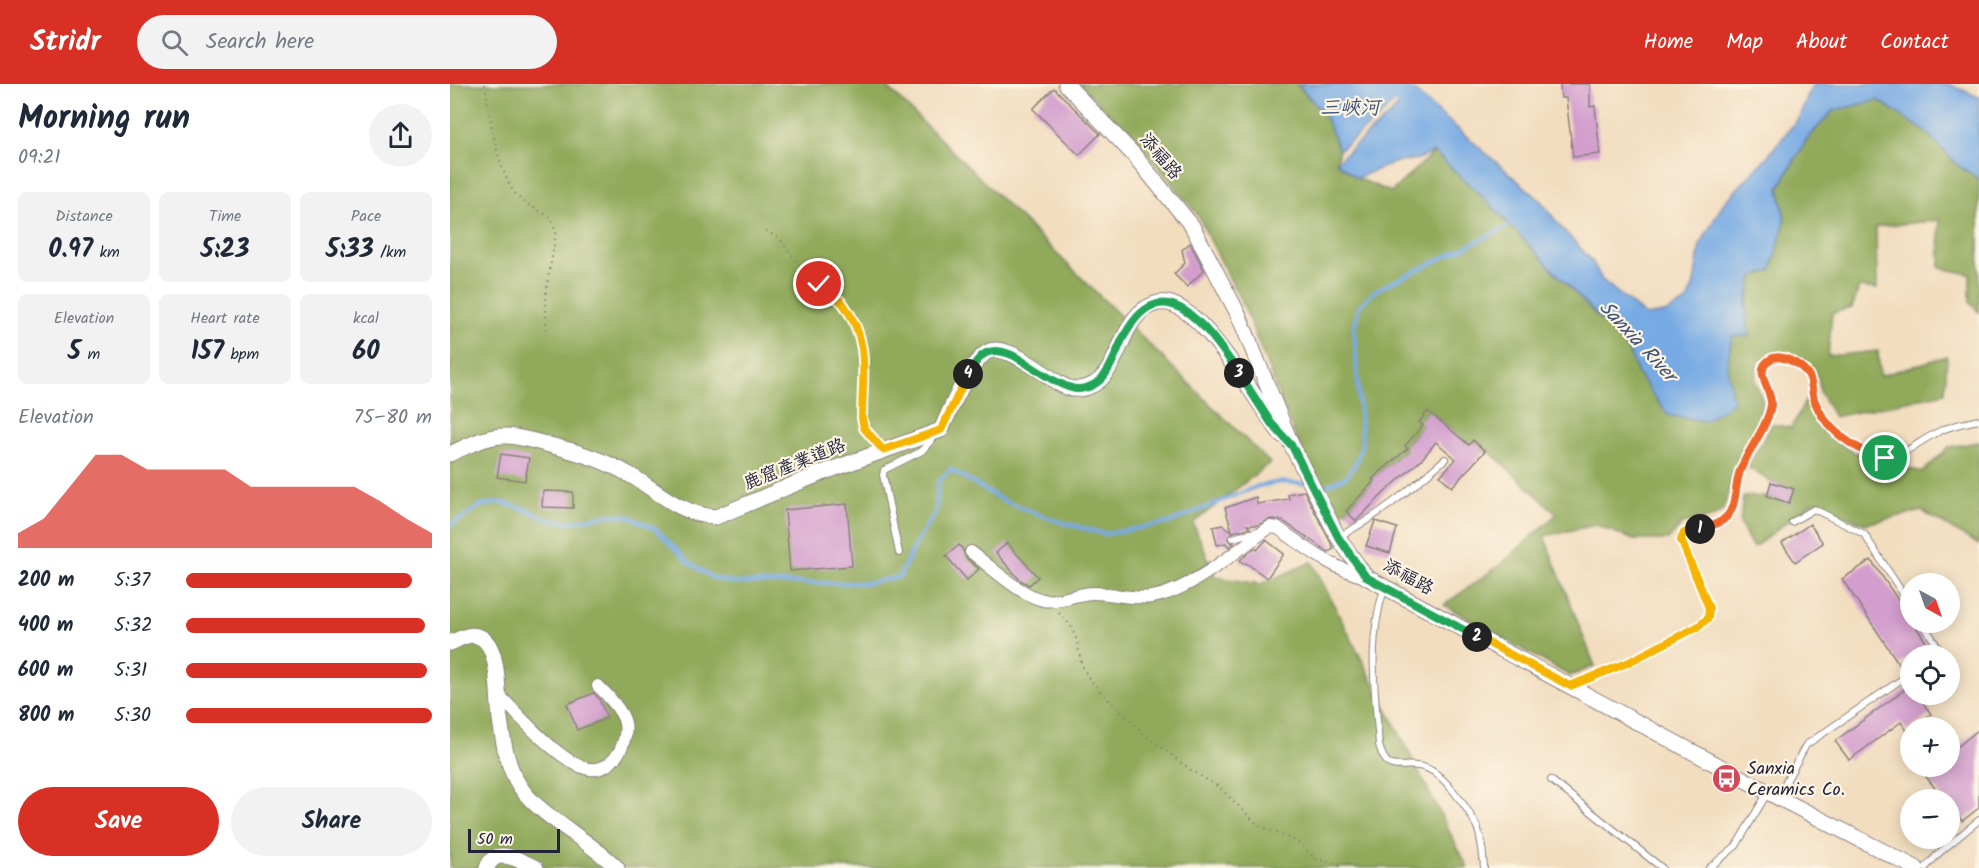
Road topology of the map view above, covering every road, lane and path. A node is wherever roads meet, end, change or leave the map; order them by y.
1 (485, 84) edge
2 (1066, 84) edge
3 (766, 231) dead end
4 (546, 331) dead end
5 (1979, 420) edge
6 (941, 430) junction
7 (1292, 446) junction
8 (883, 450) junction
9 (450, 454) edge
10 (1445, 459) dead end
11 (1792, 522) dead end
12 (1270, 527) junction
13 (1338, 537) junction
14 (1233, 538) dead end
15 (971, 552) dead end
16 (900, 553) dead end
17 (1366, 577) junction
18 (1384, 588) junction
19 (1900, 589) edge
20 (1044, 600) junction
21 (450, 643) edge
22 (1900, 681) edge
23 (598, 686) dead end
24 (1570, 686) junction
25 (498, 694) junction
26 (1551, 780) dead end
27 (1773, 794) junction
28 (1979, 820) edge
29 (487, 868) edge
30 (536, 868) edge
31 (617, 868) edge
32 (1344, 868) edge
33 (1484, 868) edge
34 (1662, 868) edge
35 (1709, 868) edge
36 (1916, 868) edge
37 (1925, 868) edge

1 - 4 path
2 - 7 street, 添福路
3 - 8 path
5 - 24 lane
6 - 7 street
6 - 8 street, 鹿窟產業道路
6 - 16 lane
7 - 13 street, 添福路
8 - 9 street, 鹿窟產業道路
10 - 13 lane
11 - 19 lane
12 - 14 lane
12 - 17 street
12 - 20 street
13 - 17 street, 添福路
15 - 20 street
17 - 18 street, 添福路
18 - 24 street, 添福路
18 - 33 lane
20 - 32 path
21 - 25 street
22 - 27 lane
23 - 25 street
24 - 27 street, 添福路
25 - 31 street
26 - 34 lane
27 - 35 lane
27 - 36 street, 添福路
28 - 37 lane
29 - 30 street

